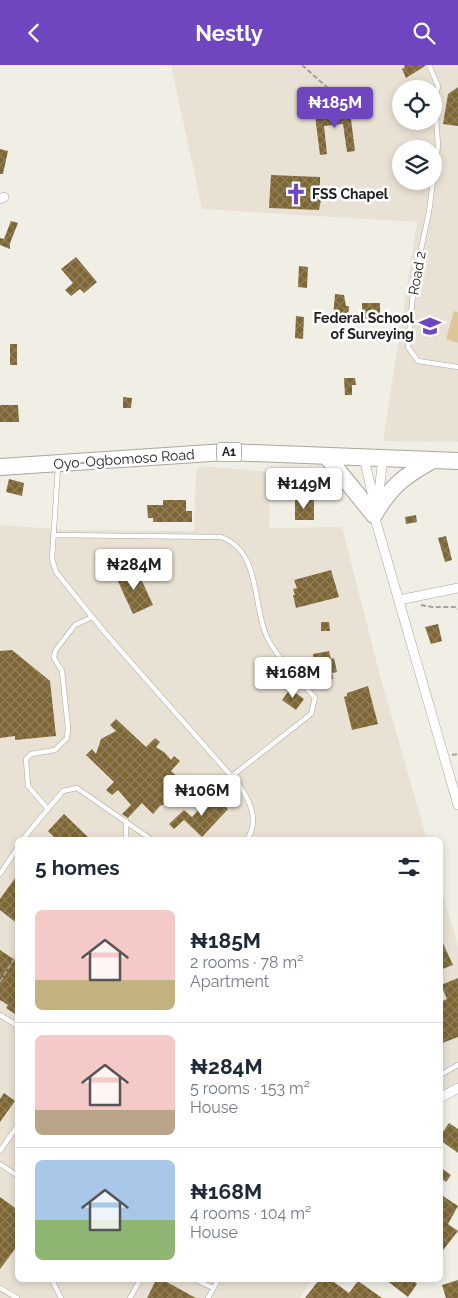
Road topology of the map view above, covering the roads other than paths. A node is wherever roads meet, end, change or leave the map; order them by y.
1 (429, 65) edge
2 (437, 140) edge
3 (431, 190) edge
4 (458, 367) edge
5 (327, 457) junction
6 (364, 458) junction
7 (383, 458) junction
8 (434, 460) junction
9 (458, 461) edge
10 (58, 463) junction
11 (0, 467) edge
12 (374, 508) junction
13 (53, 535) junction
14 (458, 588) edge
15 (399, 600) junction
16 (92, 617) junction
17 (232, 776) junction
18 (458, 805) edge
19 (47, 809) junction
20 (126, 821) junction
21 (24, 837) edge
22 (126, 837) edge
23 (148, 837) edge
24 (248, 837) edge
25 (15, 851) edge
26 (0, 873) edge
27 (0, 1015) edge
28 (15, 1024) edge
29 (458, 1065) edge
30 (443, 1073) edge
31 (458, 1088) edge
32 (443, 1096) edge
33 (15, 1129) edge
34 (0, 1151) edge
35 (0, 1164) edge
36 (15, 1174) edge
37 (53, 1282) edge
38 (139, 1282) edge
39 (200, 1282) edge
40 (217, 1282) edge
41 (0, 1288) edge
42 (213, 1288) junction
43 (17, 1298) edge
44 (61, 1298) edge
45 (130, 1298) edge
46 (208, 1298) edge

1 - 2 lane
3 - 4 lane, Road 2
5 - 6 highway, Oyo-Ogbomoso Road / A1
5 - 10 highway, Oyo-Ogbomoso Road / A1
5 - 12 highway
6 - 7 highway, Oyo-Ogbomoso Road / A1
6 - 12 street
7 - 8 highway, Oyo-Ogbomoso Road / A1
7 - 12 street
8 - 9 highway, Oyo-Ogbomoso Road / A1
8 - 12 highway
10 - 11 highway, Oyo-Ogbomoso Road / A1
10 - 13 lane
12 - 15 street
13 - 16 lane
13 - 17 lane
14 - 15 street
15 - 18 street
16 - 17 lane
16 - 19 lane
17 - 24 lane
19 - 20 lane
19 - 21 lane
20 - 22 lane
20 - 23 lane
25 - 26 lane
27 - 28 lane
29 - 30 lane
31 - 32 street
33 - 34 lane
35 - 36 lane
37 - 44 lane
38 - 45 lane
39 - 42 lane
40 - 42 lane
41 - 43 lane
42 - 46 lane

